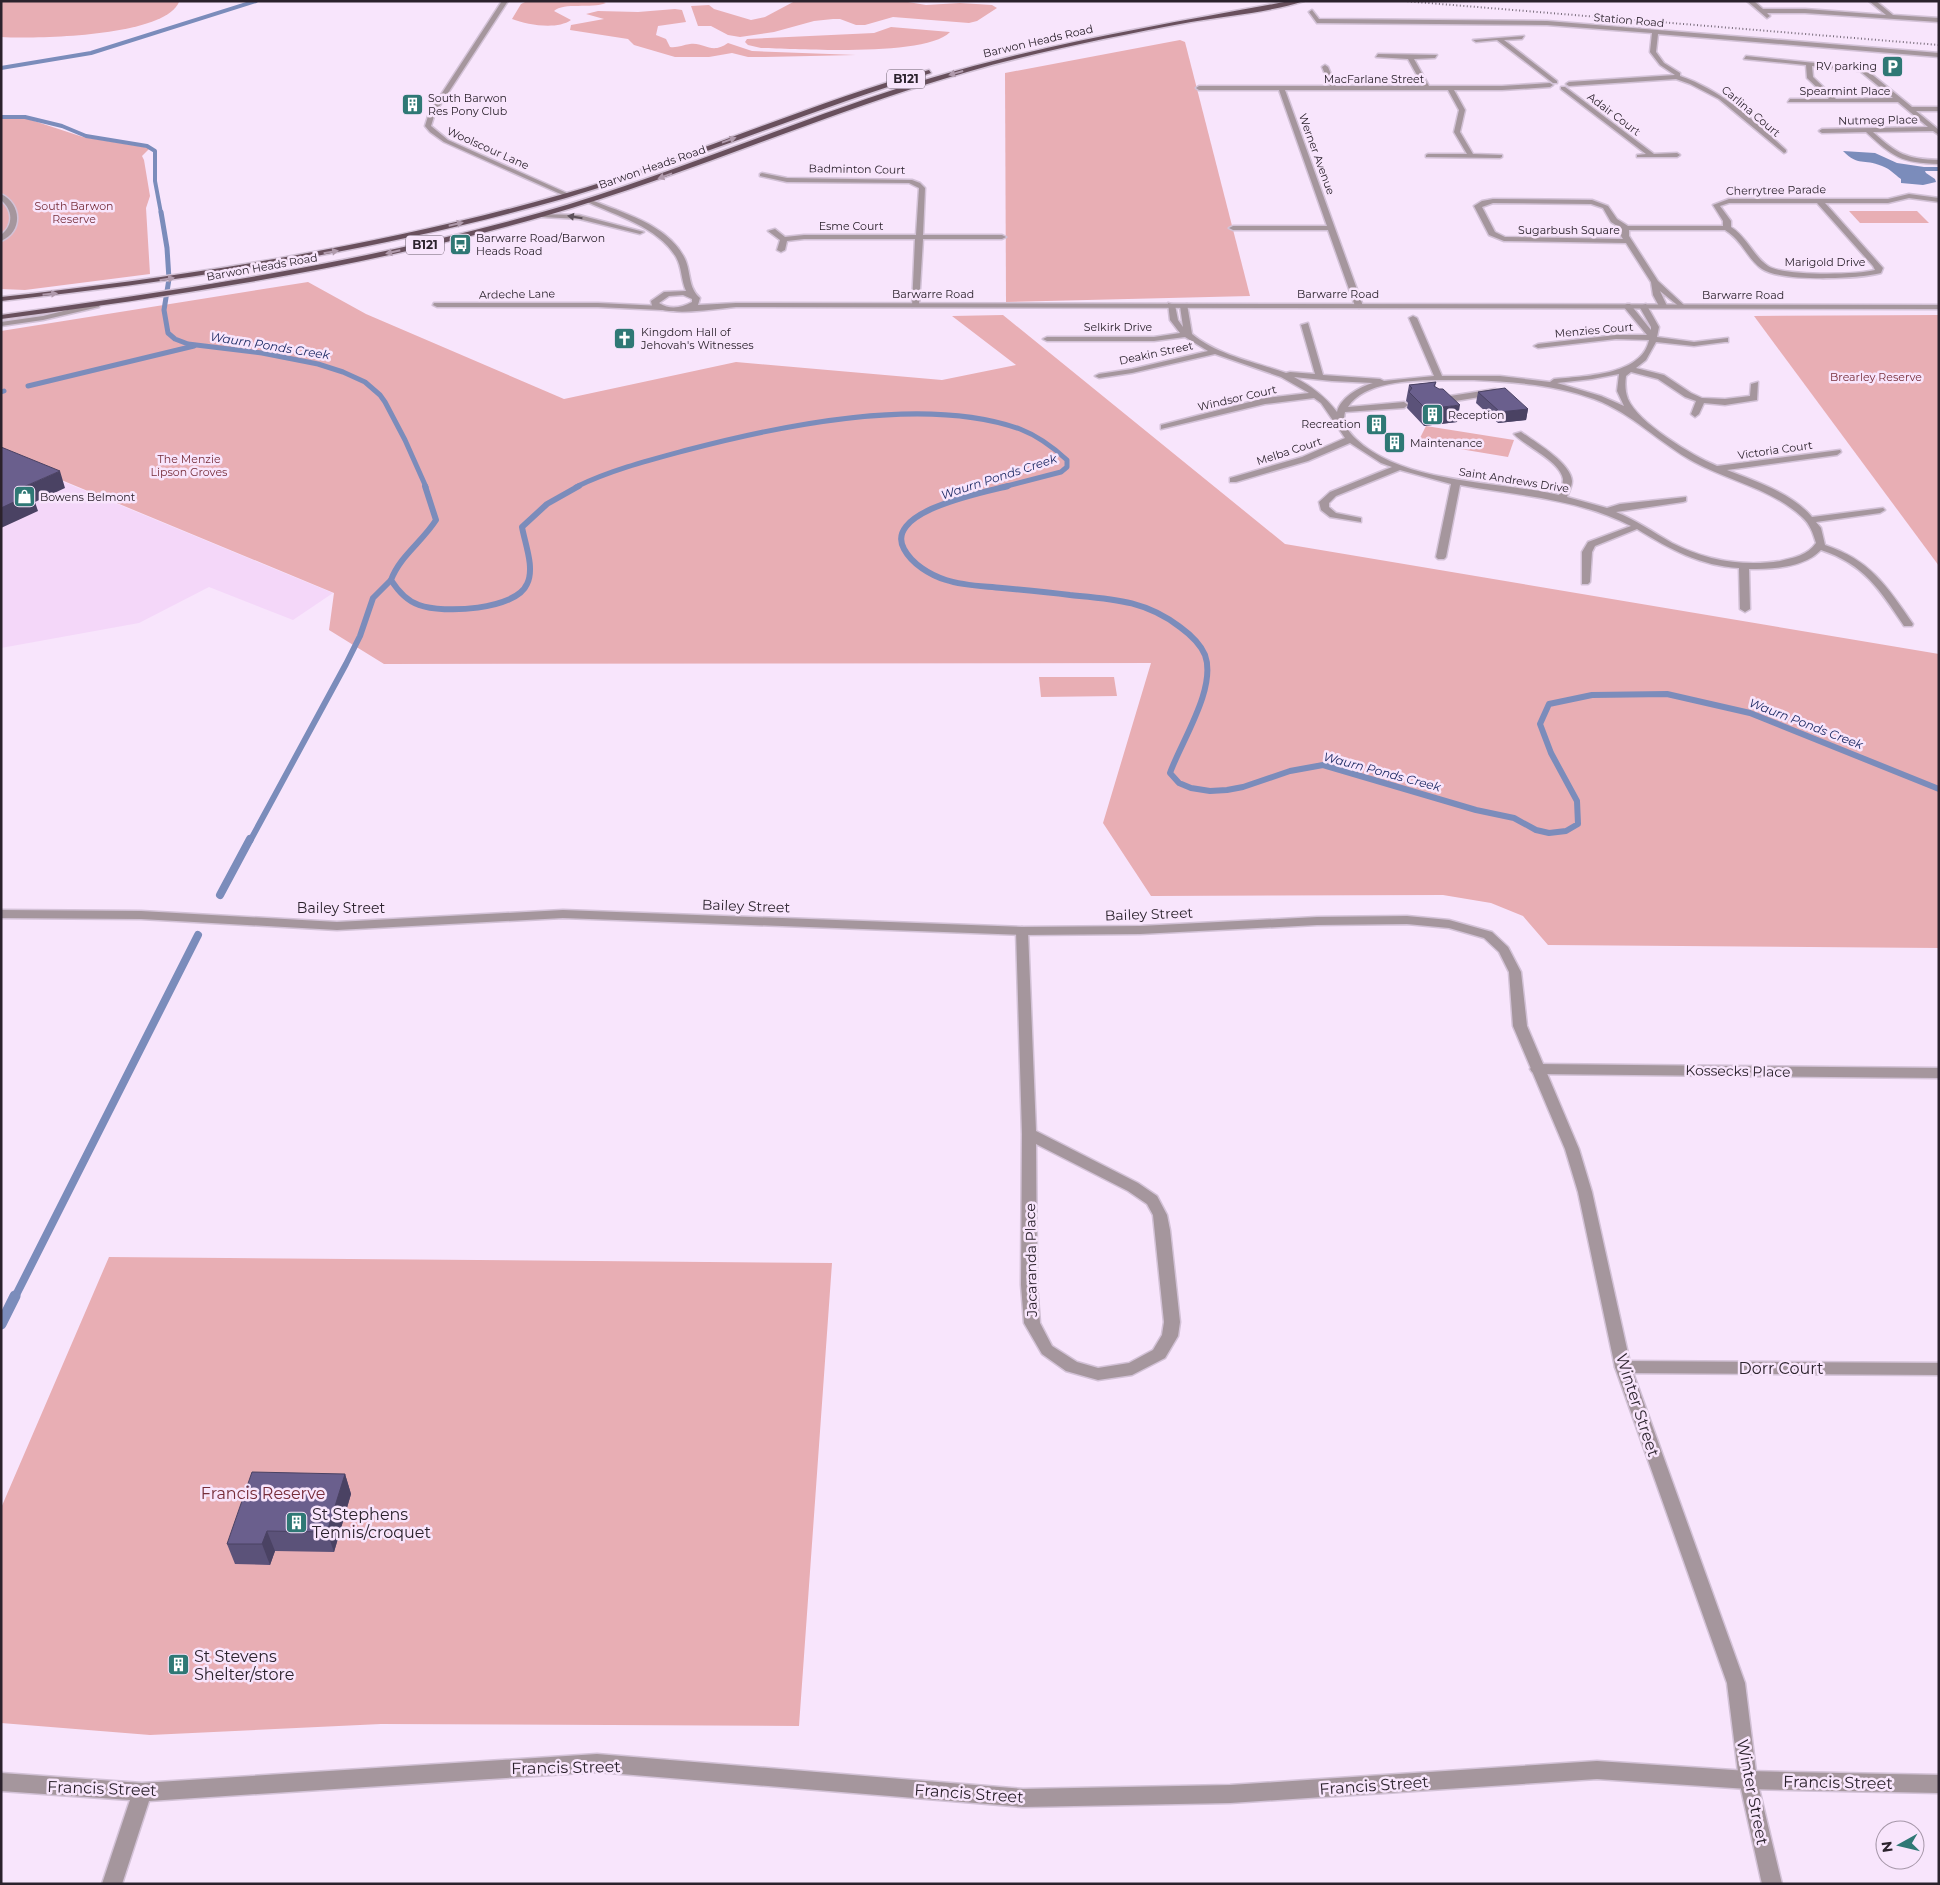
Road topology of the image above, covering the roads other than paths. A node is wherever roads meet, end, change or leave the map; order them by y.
1 (505, 1) edge
2 (1301, 1) edge
3 (1750, 1) edge
4 (1872, 1) edge
5 (1275, 3) edge
6 (1760, 11) junction
7 (1312, 12) dead end
8 (1892, 17) junction
9 (1769, 18) dead end
10 (1939, 20) edge
11 (1310, 21) dead end
12 (1317, 21) junction
13 (1655, 32) junction
14 (1522, 37) dead end
15 (1499, 39) junction
16 (1476, 40) dead end
17 (1843, 52) junction
18 (1939, 55) edge
19 (1378, 56) dead end
20 (1410, 56) junction
21 (1435, 56) dead end
22 (1746, 58) dead end
23 (968, 62) dead end
24 (1810, 63) junction
25 (1844, 66) junction
26 (1325, 67) dead end
27 (936, 70) dead end
28 (1677, 77) junction
29 (1552, 84) junction
30 (1566, 86) junction
31 (1199, 88) dead end
32 (1281, 88) junction
33 (1334, 88) junction
34 (1427, 88) junction
35 (1450, 88) junction
36 (1900, 100) junction
37 (1790, 101) dead end
38 (1835, 101) junction
39 (1911, 109) junction
40 (1939, 109) edge
41 (1867, 130) junction
42 (1822, 131) dead end
43 (1936, 131) edge
44 (1784, 151) dead end
45 (1677, 155) dead end
46 (1428, 156) dead end
47 (1471, 156) junction
48 (1500, 156) dead end
49 (1639, 156) dead end
50 (1653, 156) junction
51 (1939, 162) edge
52 (762, 175) dead end
53 (567, 195) junction
54 (1, 196) edge
55 (1939, 200) edge
56 (589, 201) junction
57 (1819, 201) junction
58 (577, 204) junction
59 (542, 215) junction
60 (1234, 228) dead end
61 (1332, 228) junction
62 (1626, 228) junction
63 (1727, 228) junction
64 (772, 230) dead end
65 (640, 232) junction
66 (918, 237) junction
67 (1002, 237) dead end
68 (1, 239) edge
69 (784, 239) junction
70 (1628, 241) junction
71 (674, 250) junction
72 (780, 250) dead end
73 (683, 266) junction
74 (679, 279) dead end
75 (1655, 282) junction
76 (673, 287) dead end
77 (667, 294) junction
78 (695, 297) junction
79 (1, 298) edge
80 (657, 298) junction
81 (96, 304) junction
82 (598, 304) junction
83 (437, 305) dead end
84 (736, 305) junction
85 (915, 305) junction
86 (1171, 306) junction
87 (1184, 306) junction
88 (1360, 306) junction
89 (1627, 306) junction
90 (1643, 306) junction
91 (1663, 306) junction
92 (1681, 306) junction
93 (1939, 307) edge
94 (662, 308) junction
95 (688, 308) junction
96 (1, 317) edge
97 (1413, 318) dead end
98 (1, 324) edge
99 (1305, 325) dead end
100 (1188, 334) junction
101 (1653, 338) junction
102 (1047, 339) dead end
103 (1726, 340) dead end
104 (1698, 344) junction
105 (1538, 346) dead end
106 (1218, 351) junction
107 (1710, 353) dead end
108 (1266, 368) junction
109 (1629, 369) junction
110 (1099, 376) dead end
111 (1320, 378) junction
112 (1439, 378) junction
113 (1399, 380) junction
114 (1513, 380) junction
115 (1527, 381) junction
116 (1755, 384) dead end
117 (1315, 395) junction
118 (1702, 400) junction
119 (1437, 401) edge
120 (1404, 405) dead end
121 (1341, 410) junction
122 (1695, 414) dead end
123 (1643, 422) junction
124 (1340, 424) junction
125 (1164, 427) dead end
126 (1518, 434) dead end
127 (1351, 439) junction
128 (1837, 452) dead end
129 (1401, 467) junction
130 (1715, 469) junction
131 (1233, 480) dead end
132 (1456, 482) junction
133 (1562, 498) junction
134 (1683, 498) dead end
135 (1880, 510) dead end
136 (1608, 511) junction
137 (1358, 520) dead end
138 (1810, 520) junction
139 (1638, 526) junction
140 (1820, 546) junction
141 (1441, 557) dead end
142 (1744, 566) junction
143 (1585, 582) dead end
144 (1745, 609) dead end
145 (1908, 624) dead end
146 (1, 914) edge
147 (1022, 931) junction
148 (1488, 935) joint
149 (1537, 1069) junction
150 (1939, 1073) edge
151 (1029, 1134) junction
152 (1623, 1367) junction
153 (1939, 1369) edge
154 (1748, 1780) junction
155 (1, 1782) edge
156 (1939, 1784) edge
157 (142, 1792) junction
158 (112, 1884) edge
159 (1772, 1884) edge

1 - 53 street, Woolscour Lane
2 - 5 main road, Barwon Heads Road / B121
3 - 6 street
4 - 8 street
5 - 23 main road, Barwon Heads Road / B121
5 -> 56 main road, Barwon Heads Road / B121
6 - 8 street
6 - 9 street
7 - 12 street
8 - 10 street
11 - 12 street, Station Road
12 - 13 street, Station Road
13 - 17 street, Station Road
13 - 28 street
14 - 15 street
15 - 16 street
15 - 29 street
17 - 18 street, Station Road
17 - 25 street
19 - 20 street
20 - 21 street
20 - 34 street
22 - 24 street
24 - 25 street
24 - 38 street
25 - 36 street
26 - 33 street
53 -> 27 main road, Barwon Heads Road / B121
28 - 30 street, MacFarlane Street
28 - 44 street, Carlina Court
29 - 30 street, MacFarlane Street
29 - 35 street, MacFarlane Street
30 - 50 street, Adair Court
31 - 32 street, MacFarlane Street
32 - 33 street, MacFarlane Street
32 - 61 street, Werner Avenue
33 - 34 street, MacFarlane Street
34 - 35 street, MacFarlane Street
35 - 47 street
36 - 38 street, Spearmint Place
36 - 39 street
37 - 38 street, Spearmint Place
39 - 40 street
39 - 43 street
41 - 42 street, Nutmeg Place
41 - 43 street, Nutmeg Place
41 - 51 street
45 - 50 street, Adair Court
46 - 47 street
47 - 48 street
49 - 50 street, Adair Court
52 - 66 street, Badminton Court
53 - 56 main road
53 - 58 main road
79 -> 53 main road, Barwon Heads Road / B121
54 - 68 street
55 - 57 street, Cherrytree Parade
56 - 58 main road, Barwon Heads Road / B121
56 - 71 street
57 - 63 street, Cherrytree Parade
57 - 63 street, Marigold Drive
58 - 59 main road, Barwon Heads Road / B121
58 - 65 street
65 -> 59 street
59 -> 81 main road, Barwon Heads Road / B121
60 - 61 street
61 - 88 street, Werner Avenue
62 - 63 street
62 - 70 street
62 - 70 street, Sugarbush Square
64 - 69 street
65 - 71 street
66 - 67 street, Esme Court
66 - 69 street, Esme Court
66 - 85 street, Badminton Court
69 - 72 street
70 - 75 street
71 - 73 street
73 - 74 street
73 - 78 street
75 - 91 street
75 - 92 street
76 - 77 street
77 - 78 street, Barwarre Road
77 - 80 street, Ardeche Lane
78 - 84 street, Barwarre Road
78 - 95 street
80 - 82 street, Ardeche Lane
80 - 94 street
81 - 96 main road, Barwon Heads Road / B121
81 - 98 street
82 - 83 street, Ardeche Lane
82 - 94 street, Ardeche Lane
84 - 85 street, Barwarre Road
84 - 95 street, Barwarre Road
85 - 86 street, Barwarre Road
86 - 87 street, Barwarre Road
86 - 100 street, Saint Andrews Drive
87 - 88 street, Barwarre Road
87 - 100 street
88 - 89 street, Barwarre Road
89 - 90 street, Barwarre Road
89 - 101 street
90 - 91 street, Barwarre Road
90 - 101 street
91 - 92 street, Barwarre Road
92 - 93 street, Barwarre Road
94 - 95 street, Barwarre Road
97 - 112 street
99 - 111 street
100 - 102 street, Selkirk Drive
100 - 106 street, Saint Andrews Drive
101 - 104 street, Menzies Court
101 - 105 street, Menzies Court
101 - 109 street
103 - 104 street, Menzies Court
104 - 107 street
106 - 108 street, Saint Andrews Drive
106 - 110 street, Deakin Street
108 - 111 street, Saint Andrews Drive
108 - 117 street, Saint Andrews Drive
109 - 115 street, Saint Andrews Drive
109 - 118 street
109 - 123 street, Saint Andrews Drive
111 - 113 street, Saint Andrews Drive
112 - 113 street, Saint Andrews Drive
112 - 114 street, Saint Andrews Drive
113 - 121 street, Saint Andrews Drive
114 - 115 street, Saint Andrews Drive
114 - 119 street
115 - 123 street, Saint Andrews Drive
116 - 118 street
117 - 124 street, Saint Andrews Drive
117 - 125 street, Windsor Court
118 - 122 street
120 - 121 street
121 - 124 street
123 - 130 street, Saint Andrews Drive
124 - 127 street, Saint Andrews Drive
126 - 133 street
127 - 129 street, Saint Andrews Drive
127 - 131 street, Melba Court
128 - 130 street, Victoria Court
129 - 132 street, Saint Andrews Drive
129 - 137 street
130 - 138 street, Saint Andrews Drive
132 - 133 street, Saint Andrews Drive
132 - 141 street
133 - 136 street, Saint Andrews Drive
134 - 136 street
135 - 138 street
136 - 139 street, Saint Andrews Drive
138 - 140 street, Saint Andrews Drive
139 - 142 street, Saint Andrews Drive
139 - 143 street
140 - 142 street, Saint Andrews Drive
140 - 145 street
142 - 144 street
146 - 147 street, Bailey Street
147 - 148 street, Bailey Street
147 - 151 street, Jacaranda Place
148 - 149 street, Winter Street
149 - 150 street, Kossecks Place
149 - 152 street, Winter Street
151 - 151 street, Jacaranda Place
152 - 153 street, Dorr Court
152 - 154 street, Winter Street
154 - 156 street, Francis Street
154 - 157 street, Francis Street
154 - 159 street, Winter Street
155 - 157 street, Francis Street
157 - 158 street

